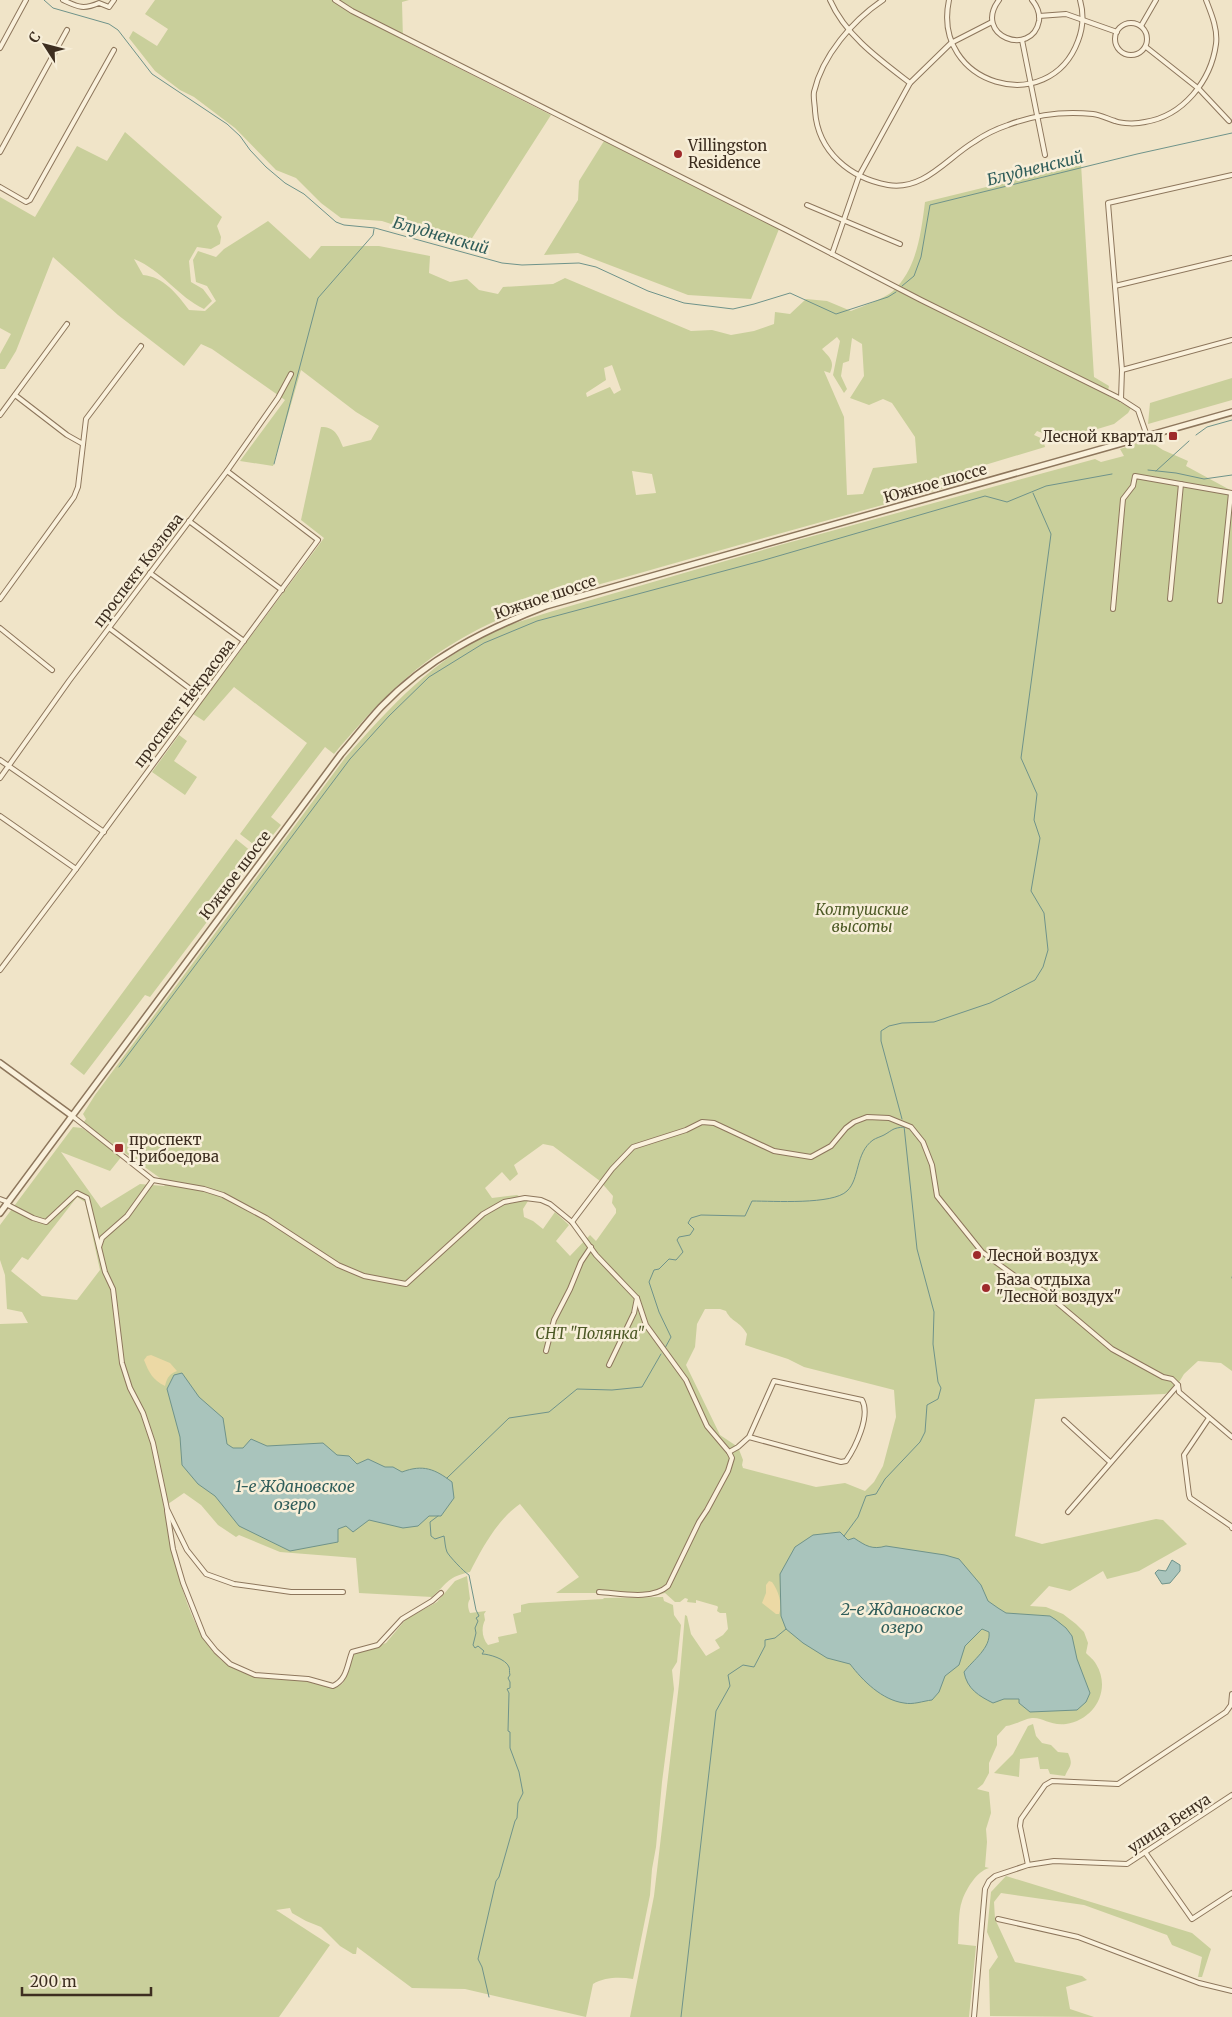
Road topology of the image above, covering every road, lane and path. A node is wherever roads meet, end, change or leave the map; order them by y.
1 (26, 0) edge
2 (63, 0) edge
3 (114, 0) edge
4 (335, 0) edge
5 (830, 0) edge
6 (883, 0) edge
7 (949, 0) edge
8 (999, 0) edge
9 (1032, 0) edge
10 (1041, 0) edge
11 (1080, 0) edge
12 (1156, 0) edge
13 (1206, 0) edge
14 (1036, 5) junction
15 (1039, 16) junction
16 (1082, 19) junction
17 (992, 22) junction
18 (1141, 26) junction
19 (848, 29) junction
20 (67, 30) dead end
21 (1118, 32) junction
22 (1022, 40) junction
23 (952, 43) junction
24 (1146, 47) junction
25 (0, 48) edge
26 (114, 50) dead end
27 (910, 82) junction
28 (1030, 83) junction
29 (1199, 90) junction
30 (1037, 117) junction
31 (1229, 121) dead end
32 (0, 152) edge
33 (1045, 155) dead end
34 (1232, 175) edge
35 (859, 176) junction
36 (0, 187) edge
37 (807, 205) dead end
38 (843, 222) junction
39 (900, 244) dead end
40 (832, 254) junction
41 (1232, 258) edge
42 (1115, 286) junction
43 (67, 324) dead end
44 (1232, 340) edge
45 (141, 346) dead end
46 (1122, 370) junction
47 (292, 374) dead end
48 (16, 395) junction
49 (1121, 399) junction
50 (1232, 412) edge
51 (0, 415) edge
52 (1147, 436) junction
53 (83, 444) junction
54 (227, 472) junction
55 (1181, 484) junction
56 (1231, 493) edge
57 (189, 521) junction
58 (150, 573) junction
59 (282, 590) junction
60 (0, 599) edge
61 (1170, 599) dead end
62 (1220, 601) dead end
63 (1113, 610) dead end
64 (0, 628) edge
65 (109, 628) junction
66 (244, 641) junction
67 (52, 670) dead end
68 (201, 697) junction
69 (0, 760) edge
70 (9, 766) junction
71 (0, 778) edge
72 (0, 816) edge
73 (104, 832) junction
74 (76, 869) junction
75 (0, 970) edge
76 (0, 1063) edge
77 (71, 1116) junction
78 (153, 1180) junction
79 (0, 1199) edge
80 (7, 1203) junction
81 (0, 1213) edge
82 (572, 1222) junction
83 (99, 1247) junction
84 (591, 1248) junction
85 (638, 1298) junction
86 (546, 1351) dead end
87 (609, 1365) dead end
88 (1178, 1385) junction
89 (1209, 1418) junction
90 (1064, 1420) dead end
91 (749, 1437) junction
92 (1232, 1437) edge
93 (729, 1452) junction
94 (1110, 1462) junction
95 (167, 1509) junction
96 (1068, 1512) dead end
97 (1232, 1528) edge
98 (343, 1592) dead end
99 (599, 1592) dead end
100 (441, 1593) dead end
101 (1232, 1694) edge
102 (1232, 1795) edge
103 (1145, 1852) junction
104 (1028, 1865) junction
105 (1232, 1893) edge
106 (998, 1919) dead end
107 (1232, 1991) edge
108 (974, 2017) edge

1 - 25 street
2 - 3 street
4 - 40 street
5 - 19 street
6 - 19 street
7 - 23 street
8 - 17 street
9 - 14 street
10 - 14 street
11 - 16 street
12 - 18 street
13 - 29 street
14 - 15 street
15 - 16 street
15 - 22 street
16 - 21 street
16 - 28 street
17 - 22 street
17 - 23 street
18 - 21 street
18 - 24 street
19 - 27 street
19 - 35 street
20 - 32 street
21 - 24 street
22 - 28 street
23 - 27 street
23 - 28 street
24 - 29 street
26 - 36 street
27 - 35 street
28 - 30 street
29 - 30 street
29 - 31 street
30 - 33 street
30 - 35 street
34 - 42 street
35 - 38 street
37 - 38 street
38 - 39 street
38 - 40 street
40 - 49 street
41 - 42 street
42 - 46 street
43 - 48 street
44 - 46 street
45 - 53 street
46 - 49 street
47 - 54 street, проспект Козлова
48 - 51 street
48 - 53 street
49 - 52 street
50 - 52 street, Южное шоссе
52 - 77 street, Южное шоссе
53 - 60 street
54 - 57 street, проспект Козлова
54 - 59 street, проспект Некрасова
55 - 56 street
55 - 61 street
55 - 63 street
56 - 62 street
57 - 58 street, проспект Козлова
57 - 59 street
58 - 65 street, проспект Козлова
58 - 66 street
59 - 66 street, проспект Некрасова
64 - 67 street
65 - 68 street
65 - 70 street, проспект Козлова
66 - 68 street, проспект Некрасова
68 - 73 street, проспект Некрасова
69 - 70 street
70 - 71 street, проспект Козлова
70 - 73 street
72 - 74 street
73 - 74 street, проспект Некрасова
74 - 75 street, проспект Некрасова
76 - 77 street
77 - 78 street
77 - 80 street, Южное шоссе
78 - 82 street
78 - 83 street
79 - 80 street
80 - 81 street, Южное шоссе
80 - 83 street
82 - 84 street
82 - 88 street
83 - 95 street
84 - 85 street
84 - 86 street
85 - 87 street
85 - 93 street
88 - 89 street
88 - 94 street
89 - 92 street
89 - 97 street
90 - 94 street
91 - 91 street
91 - 93 street
93 - 99 street
94 - 96 street
95 - 98 street
95 - 100 street
101 - 104 street
102 - 103 street, улица Бенуа
103 - 104 street, улица Бенуа
103 - 105 street
104 - 108 street, улица Бенуа
106 - 107 street

